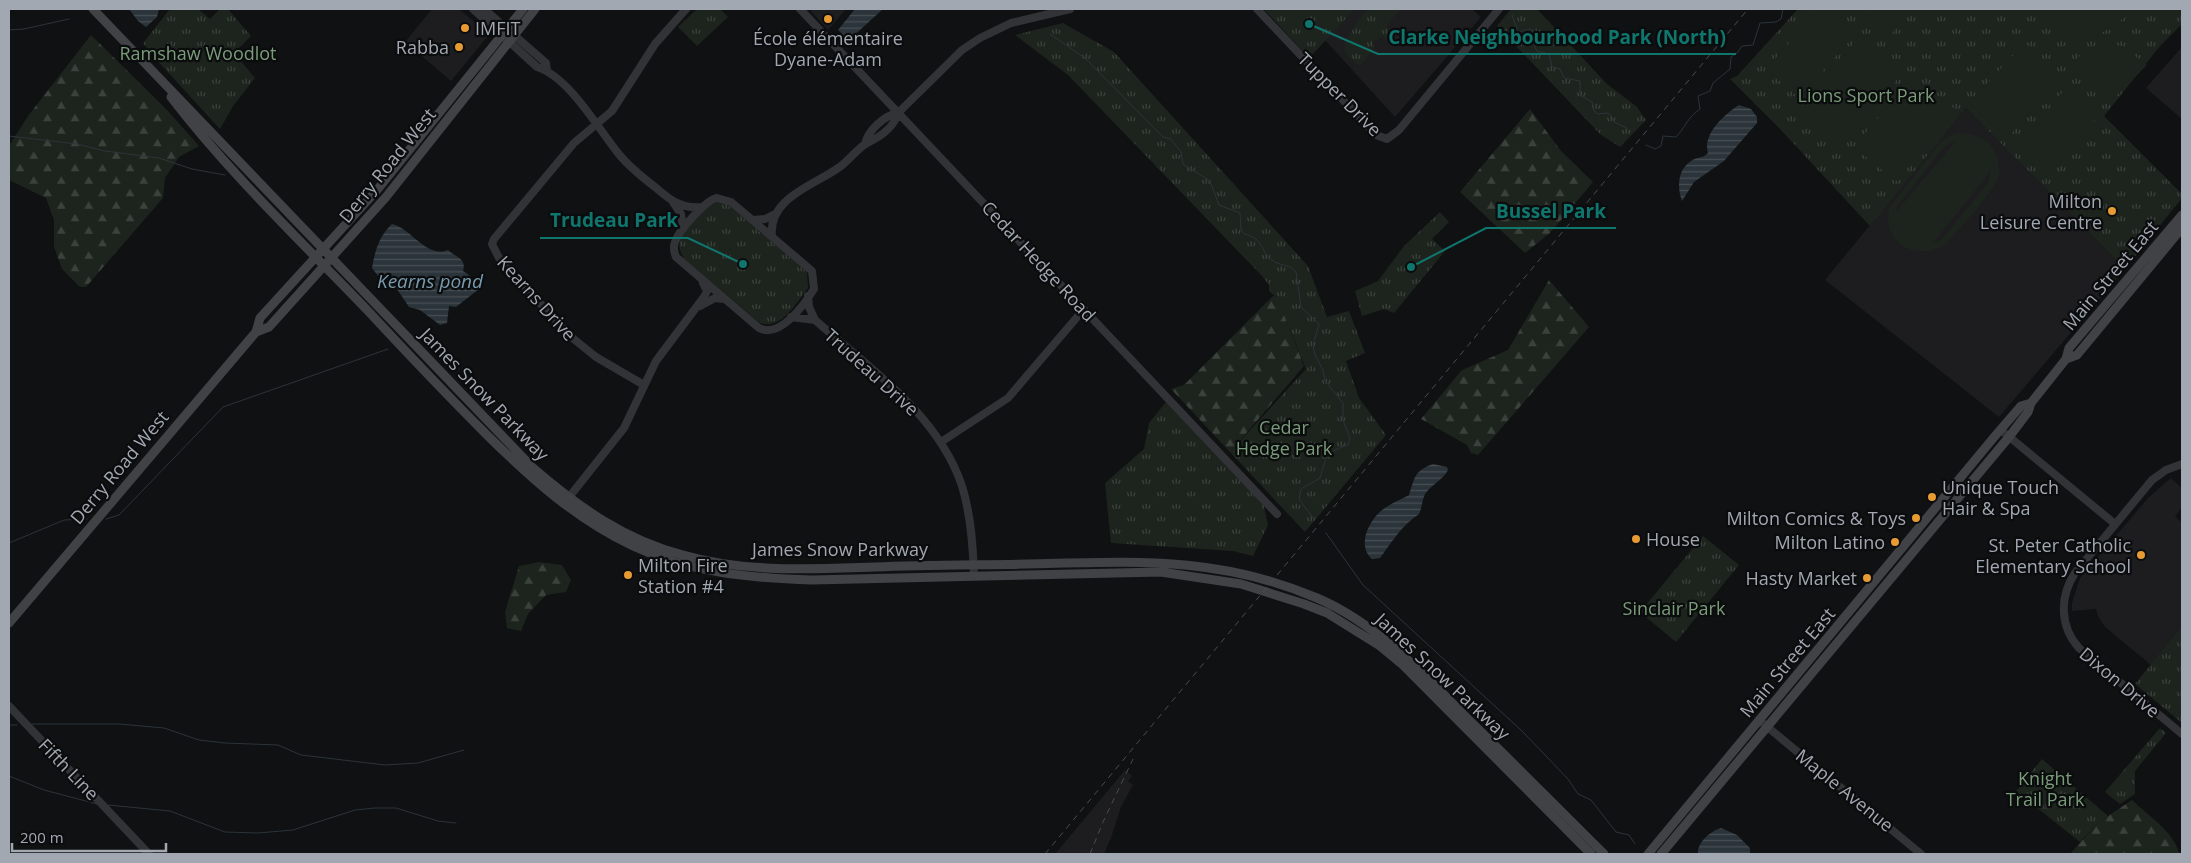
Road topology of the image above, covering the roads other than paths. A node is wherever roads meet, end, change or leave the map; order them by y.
1 (93, 9) edge
2 (473, 9) edge
3 (484, 9) edge
4 (523, 9) edge
5 (536, 9) edge
6 (686, 9) edge
7 (800, 9) edge
8 (1070, 9) edge
9 (1257, 9) edge
10 (1499, 9) edge
11 (508, 35) junction
12 (163, 82) junction
13 (898, 112) junction
14 (596, 124) junction
15 (673, 202) junction
16 (702, 207) junction
17 (775, 214) junction
18 (2182, 215) edge
19 (753, 220) junction
20 (2182, 228) edge
21 (683, 229) junction
22 (772, 236) junction
23 (324, 250) junction
24 (316, 258) junction
25 (332, 259) junction
26 (324, 266) junction
27 (702, 281) junction
28 (808, 296) junction
29 (724, 299) junction
30 (698, 307) junction
31 (1084, 309) junction
32 (790, 317) junction
33 (815, 320) junction
34 (256, 332) junction
35 (2066, 358) junction
36 (644, 385) junction
37 (2031, 402) junction
38 (2001, 430) junction
39 (2009, 437) junction
40 (941, 442) junction
41 (2182, 464) edge
42 (566, 502) junction
43 (1277, 514) dead end
44 (2115, 524) junction
45 (974, 564) junction
46 (974, 576) junction
47 (9, 623) edge
48 (9, 706) edge
49 (1760, 720) junction
50 (1767, 726) junction
51 (2182, 734) edge
52 (149, 854) edge
53 (1591, 854) edge
54 (1604, 854) edge
55 (1648, 854) edge
56 (1661, 854) edge
57 (1921, 854) edge

1 - 12 main road, James Snow Parkway
2 - 11 street, Trudeau Drive
3 - 11 street, Trudeau Drive
4 - 11 main road, Derry Road West
5 - 11 main road, Derry Road West
6 - 14 street, Kearns Drive
7 - 13 street, Cedar Hedge Road
8 - 13 street
9 - 10 street, Tupper Drive
11 - 14 street, Trudeau Drive
11 - 23 main road, Derry Road West
11 - 25 main road, Derry Road West
12 - 23 main road, James Snow Parkway
12 - 24 main road, James Snow Parkway
13 - 17 street
13 - 31 street, Cedar Hedge Road
14 - 15 street, Trudeau Drive
14 - 36 street, Kearns Drive
15 - 16 street, Trudeau Drive
15 - 21 street, Trudeau Drive
16 - 19 street, Trudeau Drive
16 - 21 street, Trudeau Drive
17 - 19 street
17 - 22 street
18 - 35 main road, Main Street East
19 - 22 street, Trudeau Drive
20 - 35 main road, Main Street East
21 - 27 street, Trudeau Drive
22 - 28 street, Trudeau Drive
23 - 24 main road, Derry Road West
23 - 25 main road, James Snow Parkway
24 - 26 main road, James Snow Parkway
24 - 34 main road, Derry Road West
25 - 26 main road, Derry Road West
25 - 42 main road, James Snow Parkway
26 - 34 main road, Derry Road West
26 - 42 main road, James Snow Parkway
27 - 29 street, Trudeau Drive
27 - 30 street
28 - 32 street, Trudeau Drive
28 - 33 street, Trudeau Drive
29 - 30 street
29 - 32 street, Trudeau Drive
30 - 36 street
31 - 40 street
31 - 43 street, Cedar Hedge Road
32 - 33 street, Trudeau Drive
33 - 40 street, Trudeau Drive
34 - 47 main road, Derry Road West
35 - 37 main road, Main Street East
36 - 42 street
37 - 38 main road, Main Street East
37 - 39 main road, Main Street East
38 - 39 street
38 - 49 main road, Main Street East
39 - 44 street
39 - 50 main road, Main Street East
40 - 45 street, Trudeau Drive
41 - 44 street, Dixon Drive
42 - 45 main road, James Snow Parkway
42 - 46 main road, James Snow Parkway
44 - 51 street, Dixon Drive
45 - 46 street, Trudeau Drive
45 - 54 main road, James Snow Parkway
46 - 53 main road, James Snow Parkway
48 - 52 street, Fifth Line
49 - 50 street, Maple Avenue
49 - 55 main road, Main Street East
50 - 56 main road, Main Street East
50 - 57 street, Maple Avenue

